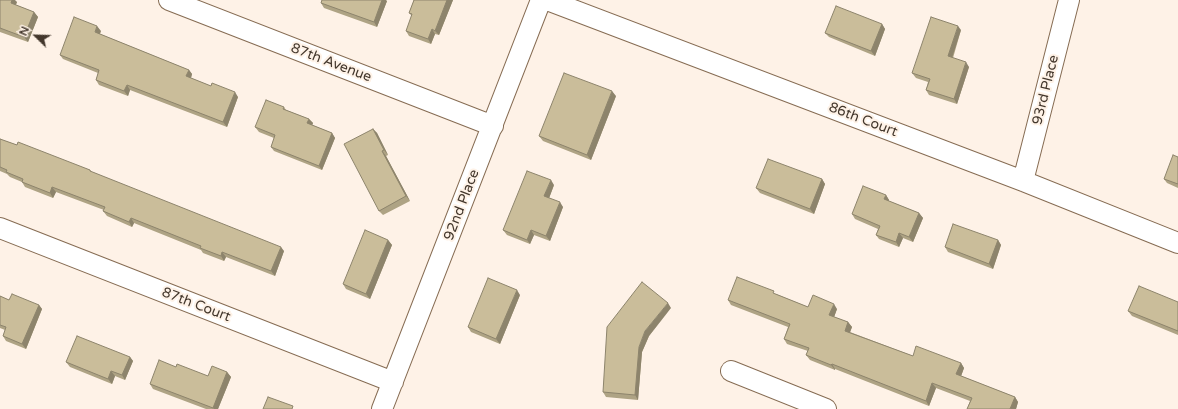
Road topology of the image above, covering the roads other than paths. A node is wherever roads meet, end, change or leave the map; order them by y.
1 (169, 0) edge
2 (541, 0) edge
3 (547, 0) edge
4 (1069, 0) edge
5 (493, 126) junction
6 (1022, 180) junction
7 (0, 228) edge
8 (1178, 242) edge
9 (731, 371) dead end
10 (393, 382) junction
11 (382, 409) edge
12 (826, 409) edge

1 - 5 street, 87th Avenue
2 - 5 street, 92nd Place
3 - 6 street, 86th Court
4 - 6 street, 93rd Place
5 - 10 street, 92nd Place
6 - 8 street, 86th Court
7 - 10 street, 87th Court
9 - 12 street
10 - 11 street, 92nd Place

